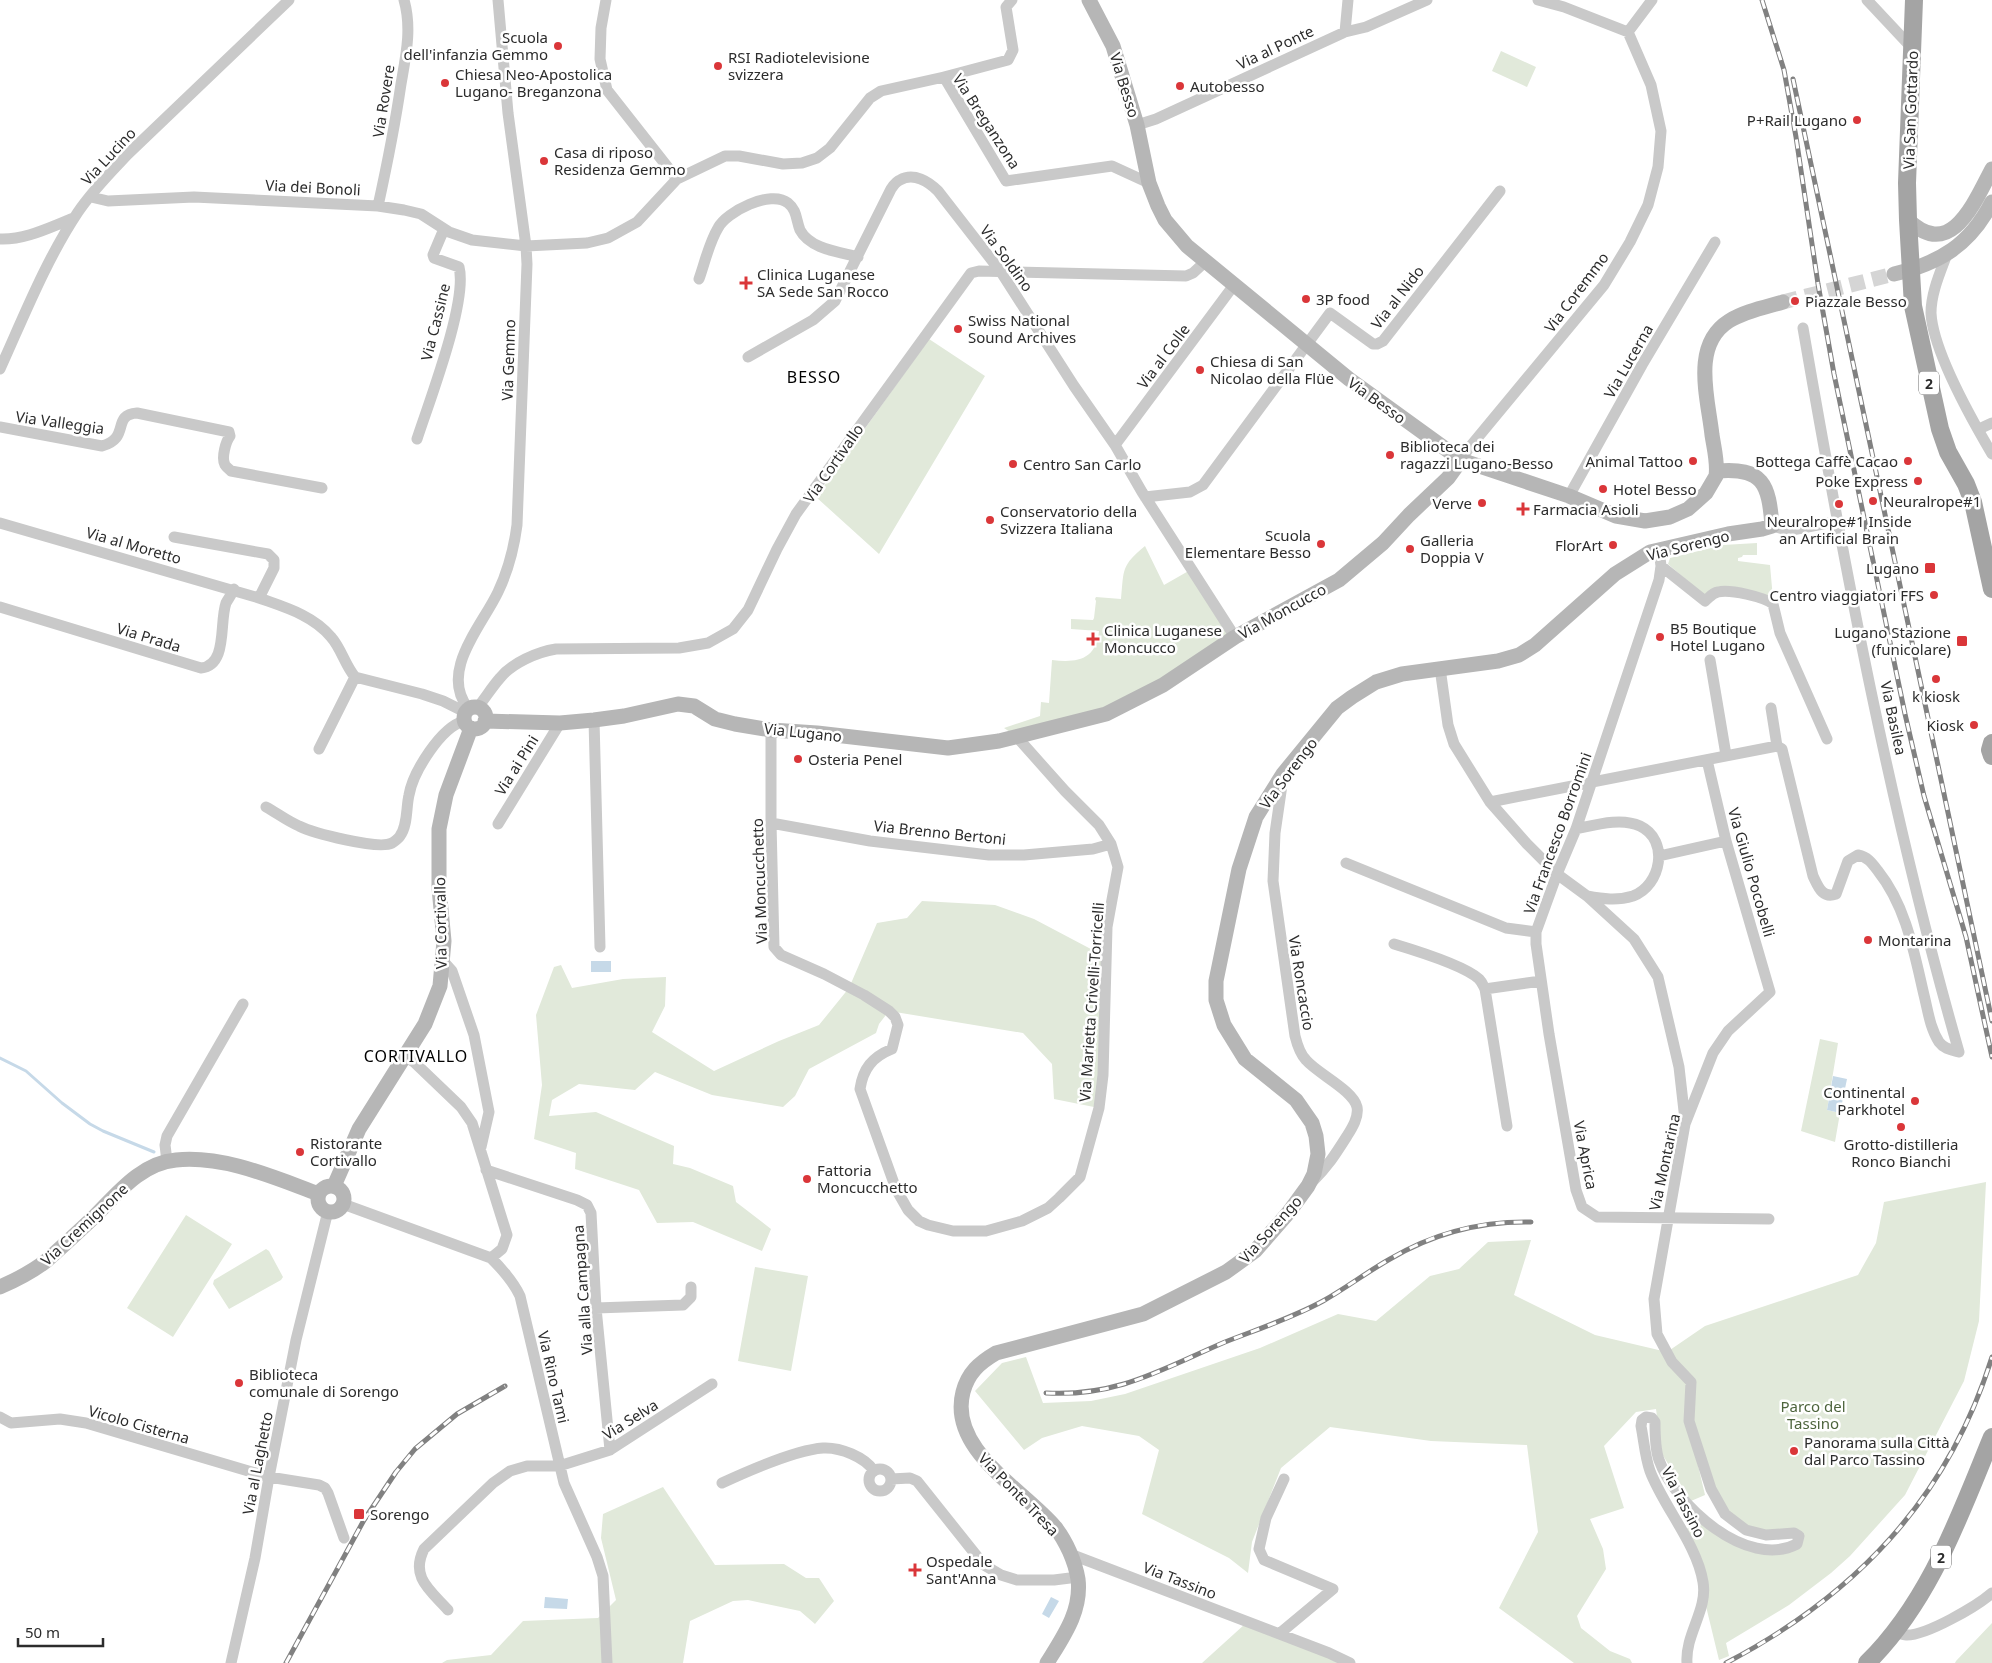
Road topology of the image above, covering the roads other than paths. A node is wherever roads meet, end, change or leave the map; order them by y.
1 (289, 0) edge
2 (404, 0) edge
3 (498, 0) edge
4 (606, 0) edge
5 (1012, 0) edge
6 (1089, 0) edge
7 (1348, 0) edge
8 (1427, 0) edge
9 (1538, 0) edge
10 (1652, 0) edge
11 (1867, 0) edge
12 (1914, 0) edge
13 (1345, 32) junction
14 (1628, 32) junction
15 (1912, 48) junction
16 (944, 77) junction
17 (1137, 125) junction
18 (1992, 169) edge
19 (676, 180) junction
20 (1149, 183) junction
21 (1500, 191) dead end
22 (91, 197) junction
23 (1992, 202) edge
24 (378, 206) junction
25 (74, 218) junction
26 (1908, 220) junction
27 (444, 229) junction
28 (0, 239) edge
29 (1715, 242) dead end
30 (526, 246) junction
31 (1947, 254) junction
32 (858, 257) junction
33 (1206, 261) junction
34 (1001, 272) junction
35 (1902, 272) junction
36 (699, 279) dead end
37 (1234, 285) junction
38 (1783, 302) tunnel mouth
39 (1803, 328) dead end
40 (1307, 346) junction
41 (748, 357) dead end
42 (0, 369) edge
43 (1992, 422) edge
44 (0, 428) edge
45 (1979, 429) junction
46 (417, 438) dead end
47 (1115, 445) junction
48 (1992, 454) edge
49 (1461, 460) junction
50 (1717, 471) junction
51 (322, 488) dead end
52 (1569, 496) junction
53 (1146, 497) junction
54 (1838, 521) junction
55 (0, 523) edge
56 (1772, 526) junction
57 (174, 537) dead end
58 (1659, 550) junction
59 (1661, 566) junction
60 (234, 590) junction
61 (1992, 590) edge
62 (259, 598) junction
63 (0, 607) edge
64 (1235, 637) junction
65 (1710, 660) dead end
66 (1440, 668) junction
67 (355, 677) junction
68 (1771, 708) dead end
69 (469, 715) junction
70 (594, 720) junction
71 (560, 723) junction
72 (771, 730) junction
73 (1016, 736) junction
74 (1827, 739) dead end
75 (1992, 743) edge
76 (1777, 746) junction
77 (318, 749) dead end
78 (1726, 755) junction
79 (1992, 756) edge
80 (1707, 760) junction
81 (1283, 774) junction
82 (1592, 782) junction
83 (1490, 802) junction
84 (266, 806) dead end
85 (771, 823) junction
86 (498, 824) dead end
87 (1576, 829) junction
88 (1726, 841) junction
89 (1111, 844) junction
90 (1659, 856) junction
91 (1346, 863) dead end
92 (1557, 874) junction
93 (1587, 896) junction
94 (1536, 932) junction
95 (1394, 944) dead end
96 (600, 947) dead end
97 (443, 961) junction
98 (1541, 981) junction
99 (1485, 989) junction
100 (1770, 992) joint
101 (243, 1004) dead end
102 (406, 1057) junction
103 (1685, 1124) junction
104 (1507, 1126) dead end
105 (481, 1149) junction
106 (167, 1161) junction
107 (486, 1170) junction
108 (334, 1186) junction
109 (1308, 1186) junction
110 (896, 1189) joint
111 (319, 1194) junction
112 (343, 1204) junction
113 (328, 1211) junction
114 (1668, 1219) junction
115 (1769, 1219) dead end
116 (491, 1258) junction
117 (692, 1287) dead end
118 (0, 1288) edge
119 (596, 1308) junction
120 (1074, 1332) joint
121 (1657, 1334) joint
122 (712, 1384) dead end
123 (0, 1417) edge
124 (1992, 1438) edge
125 (610, 1450) junction
126 (559, 1466) junction
127 (874, 1471) junction
128 (269, 1477) junction
129 (891, 1479) junction
130 (1284, 1479) dead end
131 (722, 1484) dead end
132 (344, 1538) dead end
133 (1070, 1554) junction
134 (1078, 1577) junction
135 (1992, 1593) edge
136 (448, 1610) dead end
137 (1895, 1632) junction
138 (1280, 1634) junction
139 (231, 1663) edge
140 (607, 1663) edge
141 (1048, 1663) edge
142 (1350, 1663) edge
143 (1687, 1663) edge
144 (1867, 1663) edge

1 - 22 street, Via Lucino
2 - 24 street, Via Rovere
3 - 30 street, Via Gemmo
4 - 19 street
5 - 16 street
6 - 17 main road, Via Besso
7 - 13 street
8 - 13 street, Via al Ponte
9 - 14 street
10 - 14 street
11 - 15 street
12 - 15 main road, Via San Gottardo / 2
13 - 17 street, Via al Ponte
14 - 49 street, Via Coremmo
15 - 26 main road, Via San Gottardo / 2
16 - 19 street, Via Breganzona
16 - 20 street, Via Breganzona
17 - 20 main road, Via Besso
18 - 26 main road
19 - 30 street, Via Breganzona
20 - 33 main road, Via Besso
21 - 40 street, Via al Nido
22 - 24 street, Via dei Bonoli
22 - 25 street, Via Lucino
23 - 31 main road
24 - 27 street, Via dei Bonoli
25 - 28 street
25 - 42 street, Via Lucino
26 - 35 main road, Via San Gottardo / 2
27 - 30 street, Via dei Bonoli
27 - 46 street, Via Cassine
29 - 52 street, Via Lucerna
30 - 69 street, Via Gemmo
31 - 35 main road
31 - 45 street
32 - 34 street, Via Soldino
32 - 36 street
32 - 41 street, Via Soldino
33 - 34 street, Via Cortivallo
33 - 37 main road, Via Besso
34 - 47 street, Via Soldino
34 - 69 street, Via Cortivallo
35 - 61 main road, 2
37 - 40 main road, Via Besso
37 - 47 street, Via al Colle
38 - 50 main road
39 - 54 street, Via Basilea
40 - 49 main road, Via Besso
40 - 53 street
43 - 45 street
44 - 51 street, Via Valleggia
45 - 48 street
47 - 53 street, Via Soldino
49 - 52 main road, Via Besso
49 - 64 main road, Via Moncucco
50 - 52 main road, Via Besso
50 - 56 main road
53 - 64 street, Via Soldino
54 - 56 street
54 - 76 street, Via Basilea
55 - 60 street, Via al Moretto
56 - 58 main road, Via Sorengo
57 - 62 street, Via al Moretto
58 - 59 street, Via Francesco Borromini
58 - 66 main road, Via Sorengo
59 - 74 street
59 - 82 street, Via Francesco Borromini
60 - 62 street, Via al Moretto
60 - 63 street, Via Prada
62 - 67 street, Via al Moretto
64 - 73 main road, Via Moncucco
65 - 78 street
66 - 81 main road, Via Sorengo
66 - 83 street
67 - 69 street
67 - 77 street
68 - 76 street
69 - 71 main road, Via Lugano
69 - 84 street
69 - 97 main road, Via Cortivallo
70 - 71 main road, Via Lugano
70 - 72 main road, Via Lugano
70 - 96 street
71 - 86 street, Via ai Pini
72 - 73 main road, Via Lugano
72 - 85 street, Via Moncucchetto
73 - 89 street
75 - 79 main road
76 - 78 street
78 - 80 street
80 - 82 street
80 - 88 street, Via Giulio Pocobelli
81 - 109 street, Via Roncaccio
81 - 109 main road, Via Sorengo
82 - 83 street
82 - 87 street, Via Francesco Borromini
83 - 92 street
85 - 89 street, Via Brenno Bertoni
85 - 110 street, Via Moncucchetto
87 - 90 street
87 - 92 street, Via Francesco Borromini
88 - 90 street
88 - 100 street, Via Giulio Pocobelli
89 - 110 street, Via Marietta Crivelli-Torricelli
90 - 93 street
91 - 94 street, Via Francesco Borromini
92 - 93 street
92 - 94 street, Via Francesco Borromini
93 - 103 street
94 - 98 street, Via Aprica
95 - 99 street
97 - 102 main road, Via Cortivallo
97 - 105 street
98 - 99 street
98 - 114 street, Via Aprica
99 - 104 street
100 - 103 street, Via Montarina
101 - 106 street
102 - 105 street
102 - 108 main road, Via Cortivallo
103 - 114 street, Via Montarina
105 - 107 street
106 - 111 main road, Via Cremignone
106 - 118 main road, Via Cremignone
107 - 116 street
107 - 119 street, Via alla Campagna
108 - 111 main road
108 - 112 main road
109 - 120 main road, Via Sorengo
111 - 113 main road
112 - 113 main road
112 - 116 street, Via Rino Tami
113 - 128 street, Via al Laghetto
114 - 115 street, Via Aprica
114 - 121 street, Via Montarina
116 - 126 street, Via Rino Tami
117 - 119 street
119 - 125 street, Via alla Campagna
120 - 133 main road, Via Ponte Tresa
121 - 143 street, Via Tassino
122 - 125 street, Via Selva
123 - 128 street, Vicolo Cisterna
124 - 137 main road, 2
125 - 126 street, Via Selva
126 - 136 street, Via Selva
126 - 140 street, Via Rino Tami
127 - 129 street
127 - 129 street
127 - 131 street
128 - 132 street, Vicolo Cisterna
128 - 139 street, Via al Laghetto
129 - 134 street
130 - 138 street
133 - 134 main road, Via Ponte Tresa
133 - 138 street, Via Tassino
134 - 141 main road, Via Ponte Tresa
135 - 137 street
137 - 144 main road, 2
138 - 142 street, Via Tassino

